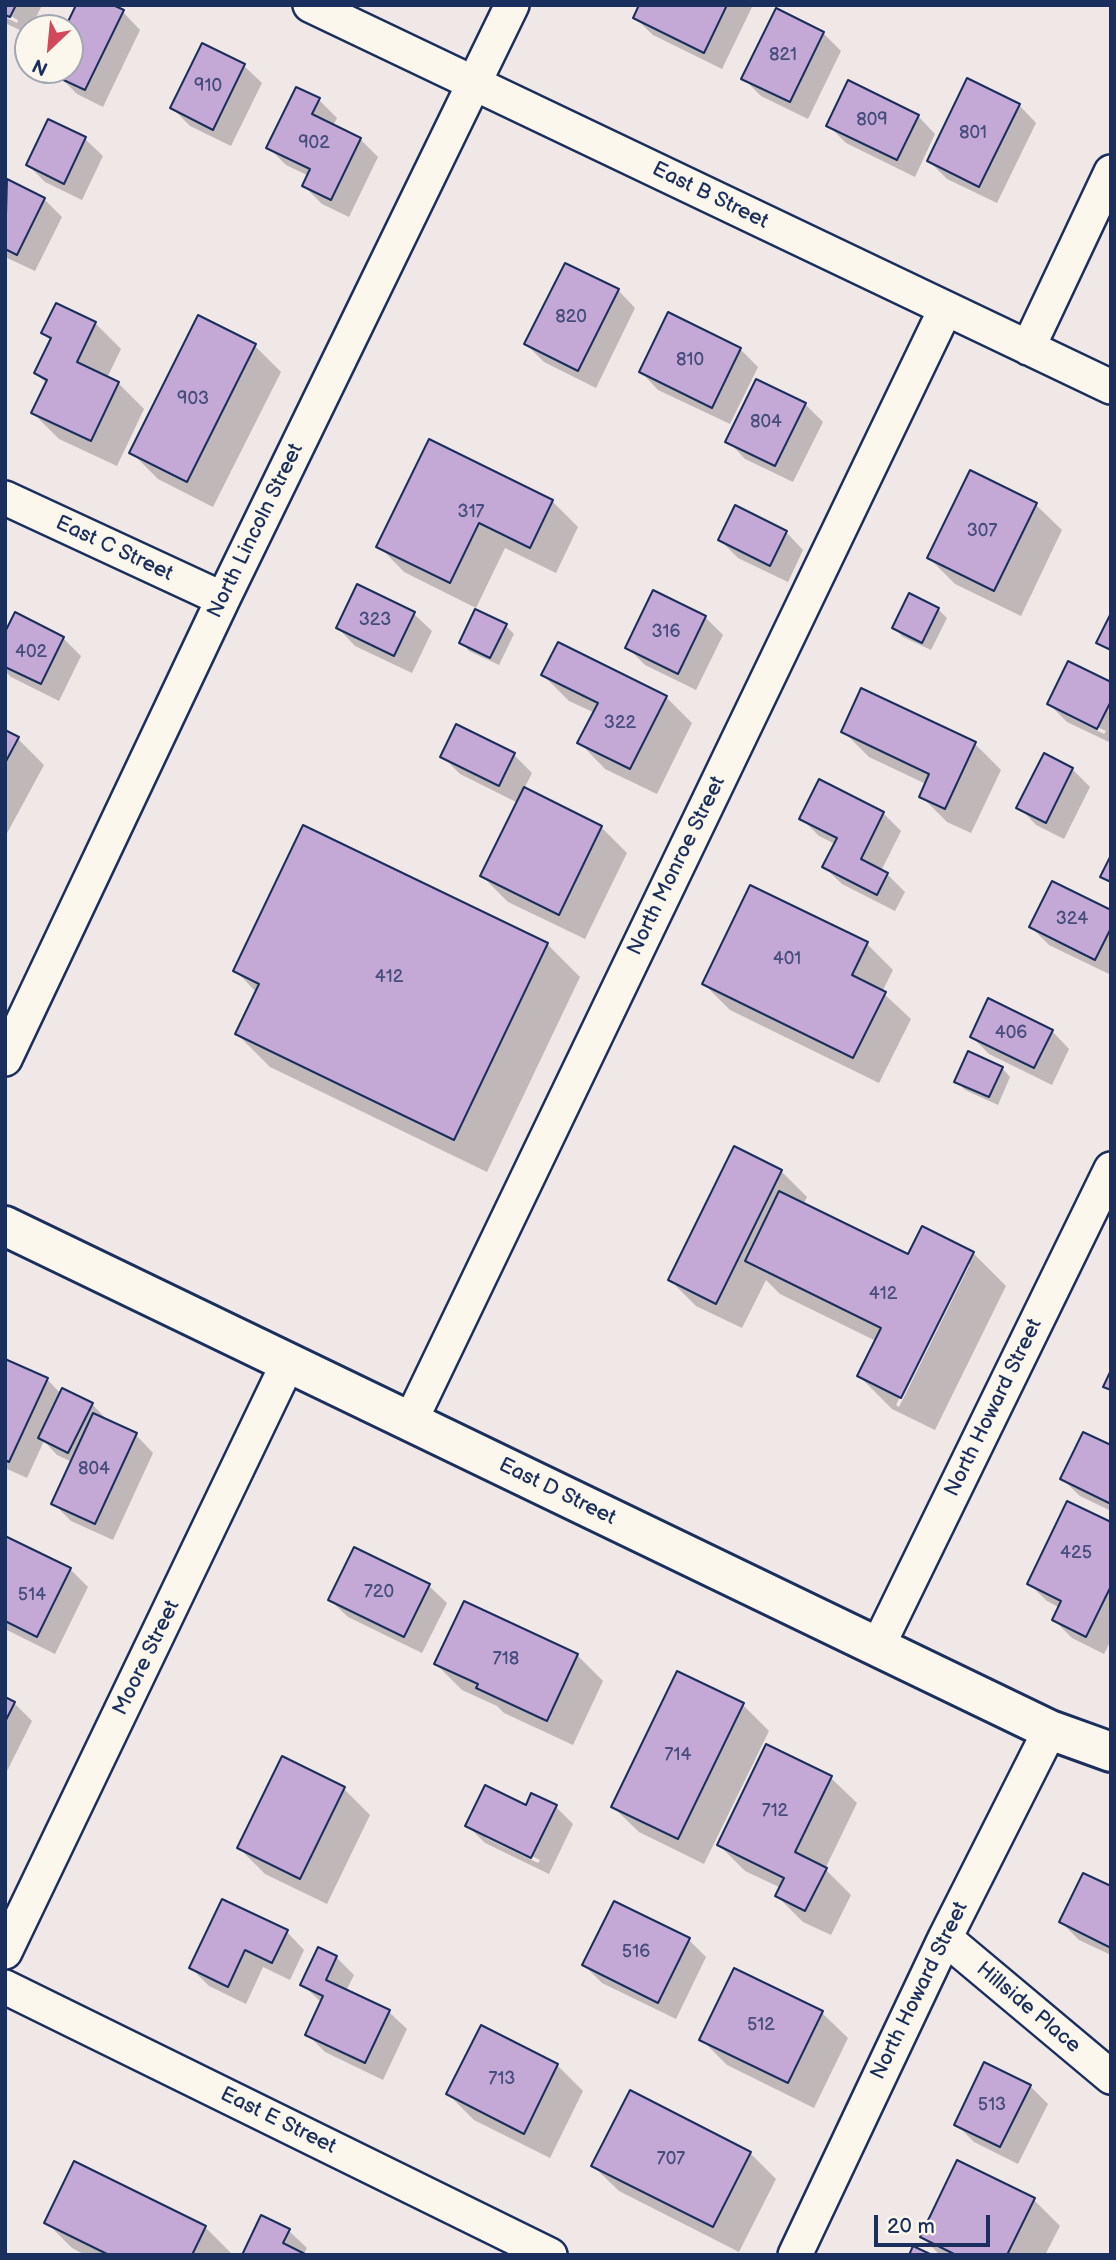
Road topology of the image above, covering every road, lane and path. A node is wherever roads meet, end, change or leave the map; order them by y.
1 (310, 5) edge
2 (512, 5) edge
3 (474, 83) junction
4 (1111, 172) edge
5 (945, 310) junction
6 (1028, 348) junction
7 (1111, 387) edge
8 (5, 498) edge
9 (223, 599) junction
10 (5, 1059) edge
11 (1111, 1169) edge
12 (5, 1226) edge
13 (288, 1363) junction
14 (410, 1422) junction
15 (878, 1646) junction
16 (1050, 1730) junction
17 (1111, 1752) edge
18 (945, 1938) junction
19 (5, 1952) edge
20 (5, 1987) edge
21 (1111, 2077) edge
22 (550, 2255) edge
23 (795, 2255) edge

1 - 3 street, East B Street
2 - 3 street, North Lincoln Street
3 - 5 street, East B Street
3 - 9 street, North Lincoln Street
4 - 6 street
5 - 6 street, East B Street
5 - 14 street, North Monroe Street
6 - 7 street, East B Street
8 - 9 street, East C Street
9 - 10 street, North Lincoln Street
11 - 15 street, North Howard Street
12 - 13 street, East D Street
13 - 14 street, East D Street
13 - 19 street, Moore Street
14 - 15 street, East D Street
15 - 16 street, East D Street
16 - 17 street, East D Street
16 - 18 street, North Howard Street
18 - 21 street, Hillside Place
18 - 23 street, North Howard Street
20 - 22 street, East E Street

